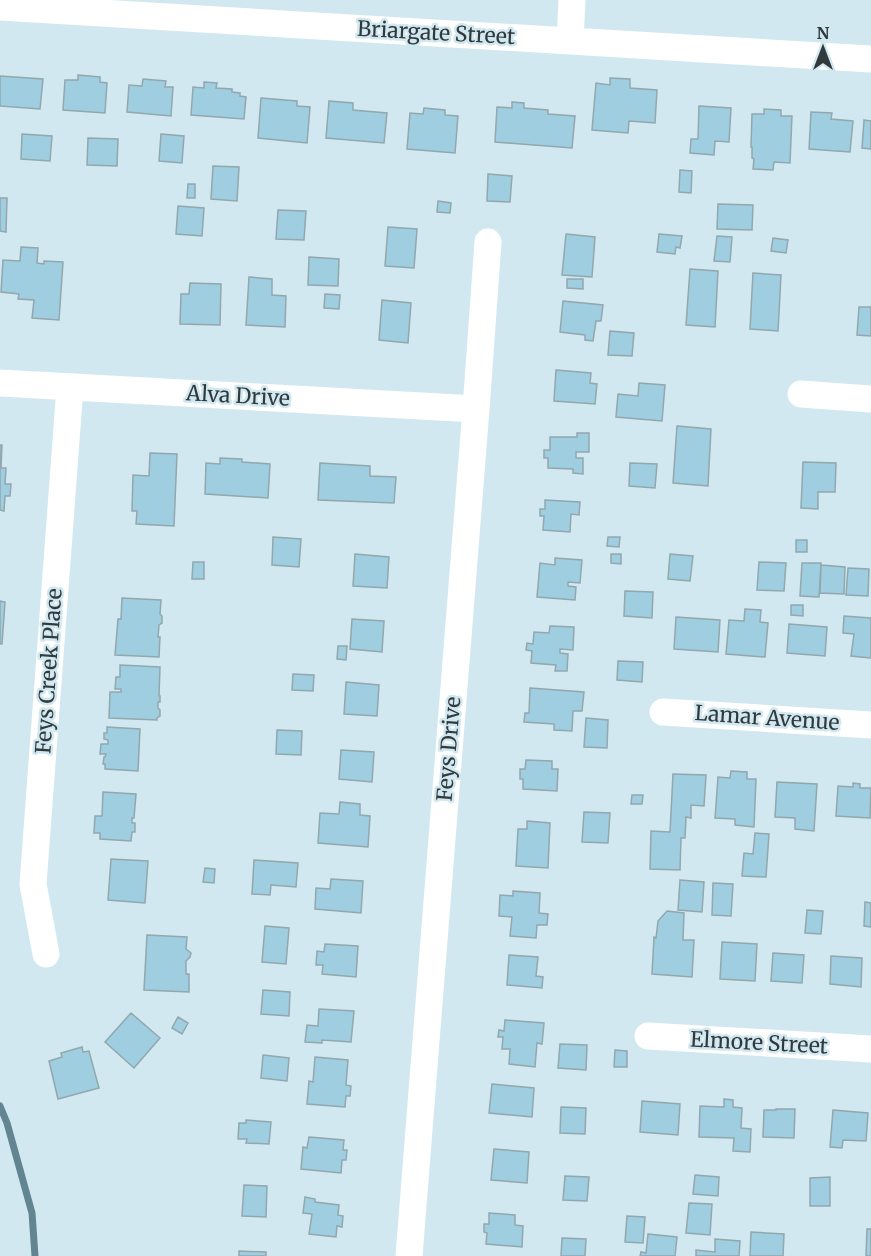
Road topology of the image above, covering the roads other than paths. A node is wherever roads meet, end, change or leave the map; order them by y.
1 (572, 0) edge
2 (77, 6) edge
3 (0, 7) edge
4 (570, 40) junction
5 (871, 59) edge
6 (488, 242) dead end
7 (0, 383) edge
8 (70, 387) junction
9 (801, 394) dead end
10 (871, 399) edge
11 (476, 410) junction
12 (663, 712) dead end
13 (871, 725) edge
14 (46, 954) dead end
15 (648, 1036) dead end
16 (871, 1049) edge
17 (409, 1256) edge

1 - 4 street
2 - 3 street, Briargate Street
2 - 4 street, Briargate Street
4 - 5 street, Briargate Street
6 - 11 street, Feys Drive
7 - 8 street, Alva Drive
8 - 11 street, Alva Drive
8 - 14 street, Feys Creek Place
9 - 10 street
11 - 17 street, Feys Drive
12 - 13 street, Lamar Avenue
15 - 16 street, Elmore Street

